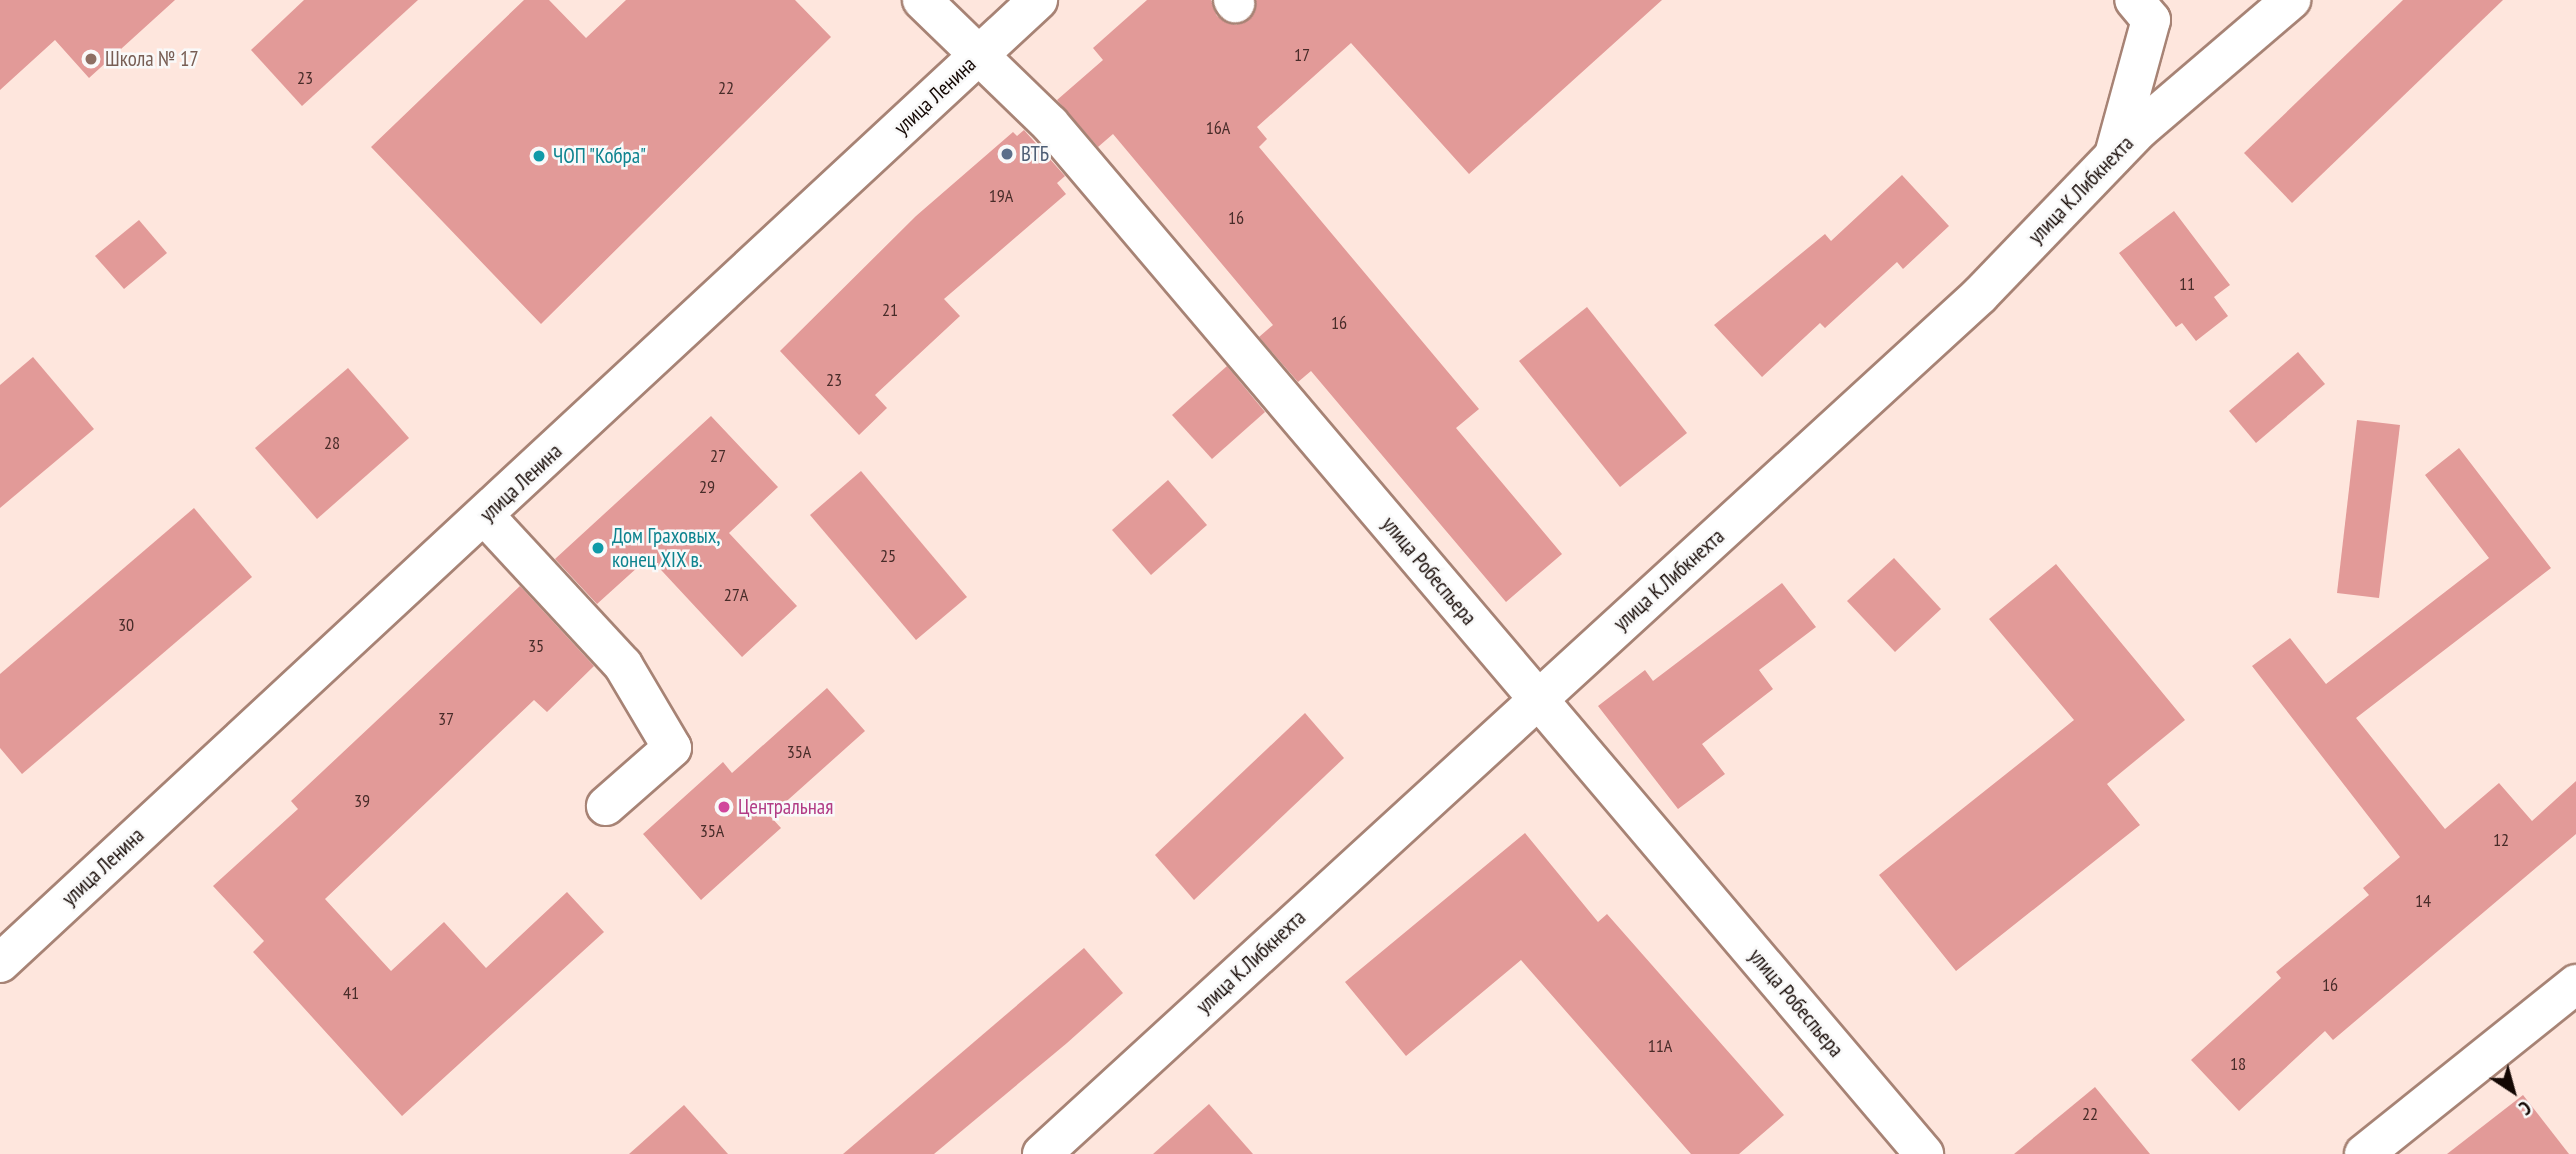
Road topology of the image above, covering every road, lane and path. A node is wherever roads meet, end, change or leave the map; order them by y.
1 (922, 0) edge
2 (1038, 0) edge
3 (2134, 0) edge
4 (2291, 0) edge
5 (980, 53) junction
6 (2114, 156) junction
7 (485, 516) junction
8 (1538, 699) junction
9 (606, 806) dead end
10 (0, 962) edge
11 (2576, 984) edge
12 (1042, 1154) edge
13 (1924, 1154) edge
14 (2364, 1154) edge

1 - 5 street, улица Робеспьера
2 - 5 street, улица Ленина
3 - 6 street
4 - 6 street, улица К.Либкнехта
5 - 7 street, улица Ленина
5 - 8 street, улица Робеспьера
6 - 8 street, улица К.Либкнехта
7 - 9 street
7 - 10 street, улица Ленина
8 - 12 street, улица К.Либкнехта
8 - 13 street, улица Робеспьера
11 - 14 street

